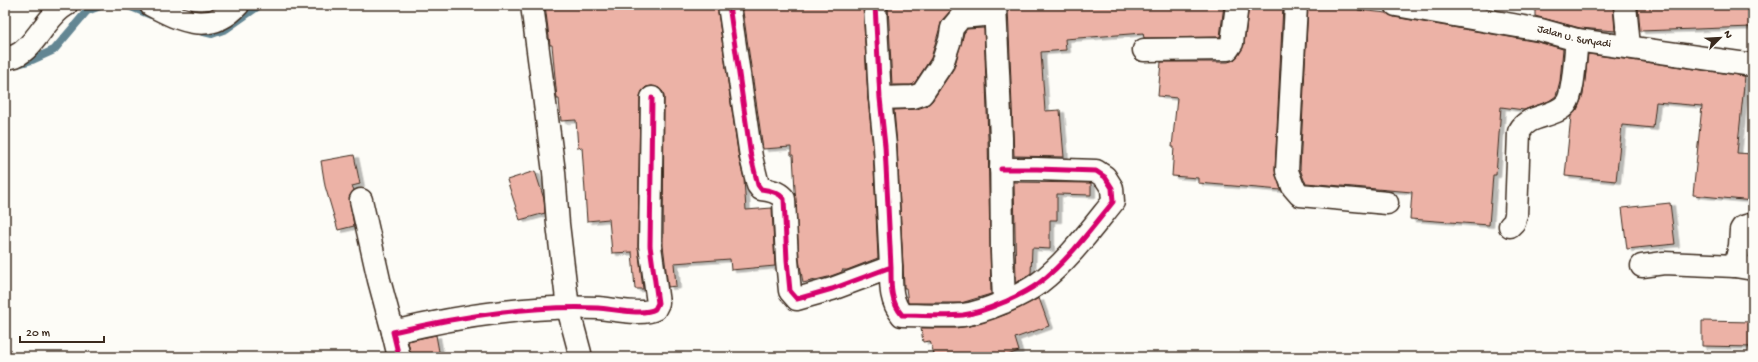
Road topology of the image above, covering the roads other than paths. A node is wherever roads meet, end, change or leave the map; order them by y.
1 (66, 5) edge
2 (151, 5) edge
3 (238, 5) edge
4 (532, 5) edge
5 (729, 5) edge
6 (875, 5) edge
7 (1237, 5) edge
8 (1296, 5) edge
9 (1396, 5) edge
10 (1625, 5) edge
11 (995, 10) edge
12 (1459, 10) edge
13 (1577, 40) junction
14 (1629, 46) junction
15 (1144, 50) dead end
16 (5, 59) edge
17 (1753, 65) edge
18 (652, 98) dead end
19 (880, 98) junction
20 (1001, 169) junction
21 (361, 200) dead end
22 (1387, 202) dead end
23 (1753, 224) edge
24 (1510, 226) dead end
25 (1642, 266) dead end
26 (891, 267) junction
27 (1744, 268) edge
28 (1004, 301) junction
29 (568, 308) junction
30 (393, 332) junction
31 (398, 357) edge
32 (579, 357) edge

1 - 16 street
2 - 3 street
4 - 29 street
5 - 26 street
6 - 19 street
7 - 15 street
8 - 22 street
9 - 12 street, Jalan U. Suryadi
10 - 14 street
11 - 19 street
11 - 20 street
12 - 13 street, Jalan U. Suryadi
13 - 14 street, Jalan U. Suryadi
13 - 24 street
14 - 17 street, Jalan U. Suryadi
18 - 29 street
19 - 26 street
20 - 28 street
20 - 28 street
21 - 30 street
23 - 27 street
25 - 27 street
26 - 28 street
29 - 30 street
29 - 32 street
30 - 31 street

